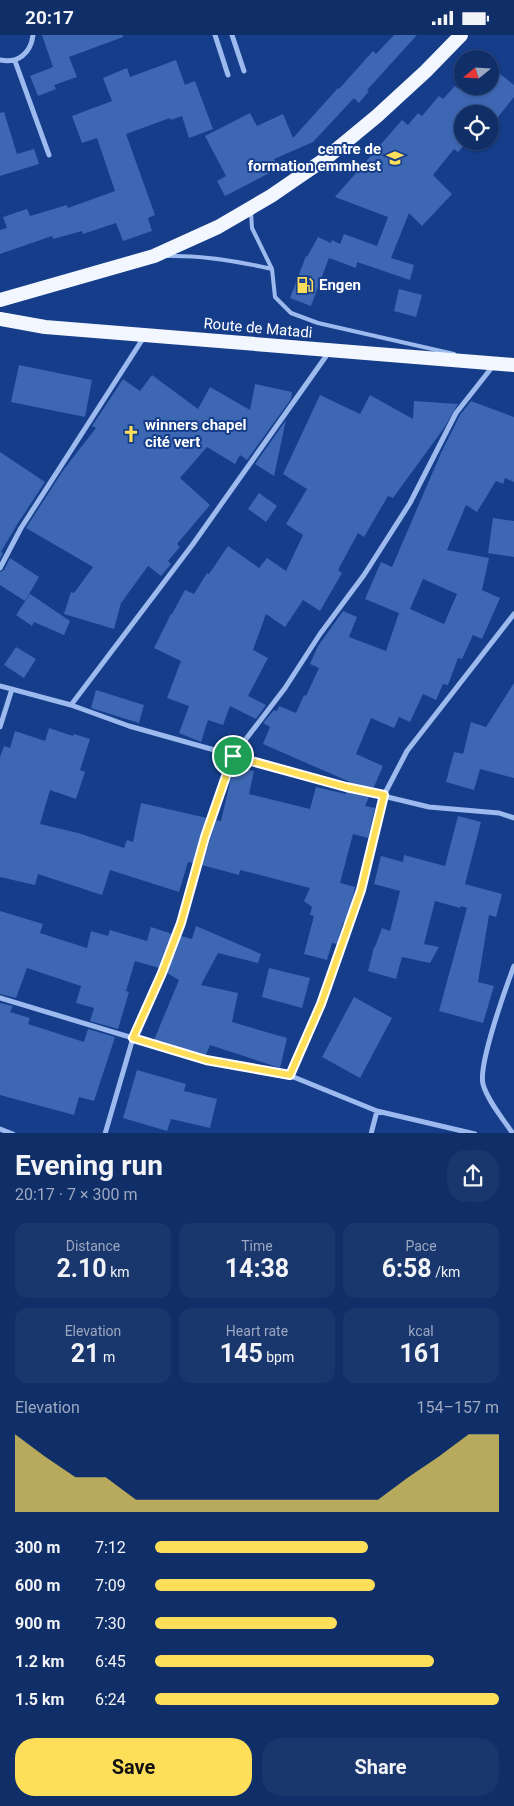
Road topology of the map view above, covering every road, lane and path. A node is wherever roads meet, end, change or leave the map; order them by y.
1 (33, 35) edge
2 (215, 35) edge
3 (232, 35) edge
4 (461, 35) edge
5 (0, 61) edge
6 (15, 61) junction
7 (244, 71) dead end
8 (228, 75) dead end
9 (49, 155) dead end
10 (250, 208) junction
11 (154, 256) junction
12 (272, 269) junction
13 (0, 300) edge
14 (0, 319) edge
15 (145, 335) junction
16 (330, 351) junction
17 (495, 363) junction
18 (514, 365) edge
19 (0, 568) edge
20 (514, 614) edge
21 (0, 686) edge
22 (12, 689) junction
23 (72, 705) junction
24 (0, 727) edge
25 (233, 756) junction
26 (384, 795) junction
27 (514, 817) edge
28 (514, 966) edge
29 (0, 998) edge
30 (133, 1038) junction
31 (290, 1075) junction
32 (377, 1111) junction
33 (0, 1129) edge
34 (13, 1133) edge
35 (105, 1133) edge
36 (371, 1133) edge
37 (475, 1133) edge
38 (513, 1133) edge

1 - 6 street
2 - 8 street
3 - 7 street
4 - 10 highway
5 - 6 street
6 - 9 street
10 - 11 highway
10 - 12 lane
11 - 12 lane
11 - 13 highway
12 - 17 lane
14 - 15 highway, Route de Matadi
15 - 16 highway, Route de Matadi
15 - 19 street
16 - 17 highway, Route de Matadi
16 - 23 street
17 - 18 highway, Route de Matadi
17 - 25 street
20 - 26 street
21 - 22 street
22 - 23 street
22 - 24 street
23 - 25 street
25 - 26 street
25 - 30 street
26 - 27 street
26 - 31 street
28 - 38 street
29 - 30 street
30 - 31 street
30 - 35 street
31 - 32 street
32 - 36 street
32 - 37 street
33 - 34 street

